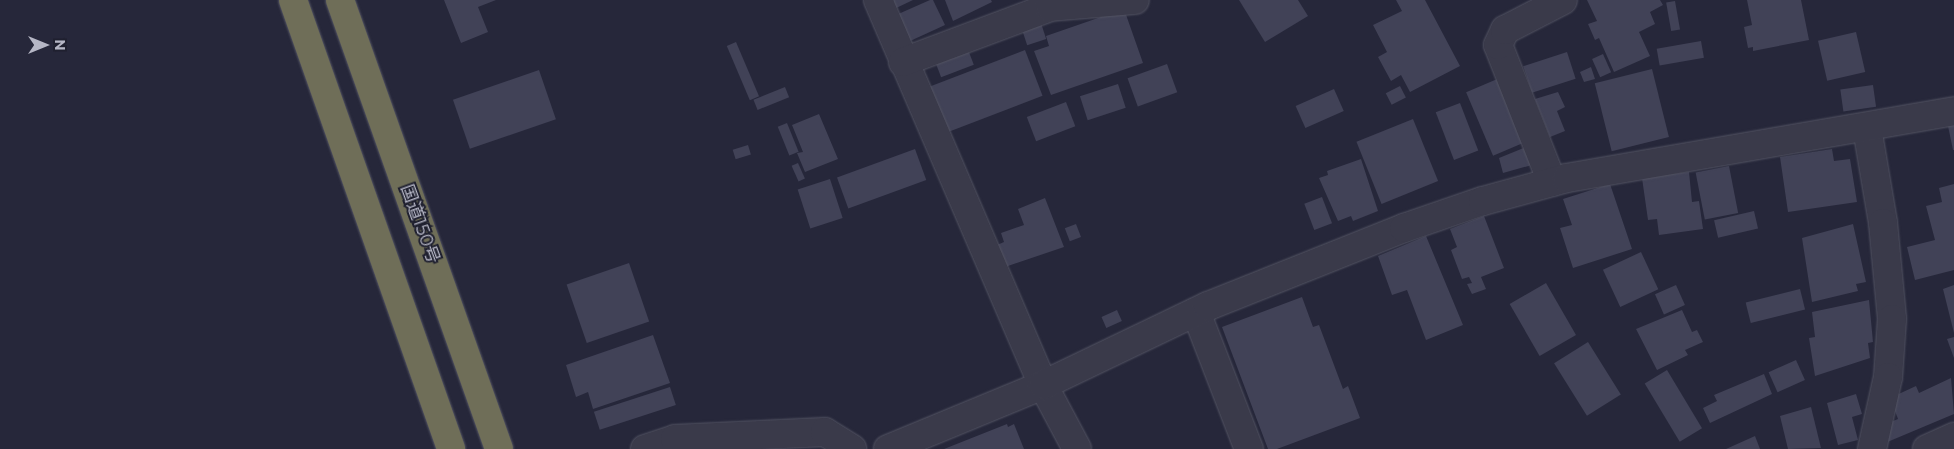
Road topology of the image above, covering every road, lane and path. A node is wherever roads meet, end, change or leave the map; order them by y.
1 (293, 0) edge
2 (340, 0) edge
3 (878, 0) edge
4 (1135, 0) edge
5 (1563, 0) edge
6 (903, 62) junction
7 (1954, 111) edge
8 (1867, 128) junction
9 (1552, 182) junction
10 (1196, 312) junction
11 (1043, 385) junction
12 (1954, 437) edge
13 (736, 443) edge
14 (450, 449) edge
15 (499, 449) edge
16 (645, 449) edge
17 (852, 449) edge
18 (888, 449) edge
19 (1077, 449) edge
20 (1249, 449) edge
21 (1872, 449) edge
22 (1927, 449) edge

1 - 14 highway
2 - 15 highway, 国道150号
3 - 6 street
4 - 6 street
5 - 9 street
6 - 11 street
7 - 8 street
8 - 9 street
8 - 21 street
9 - 10 street
10 - 11 street
10 - 20 street
11 - 18 street
11 - 19 street
12 - 22 street
13 - 16 street
13 - 17 street

